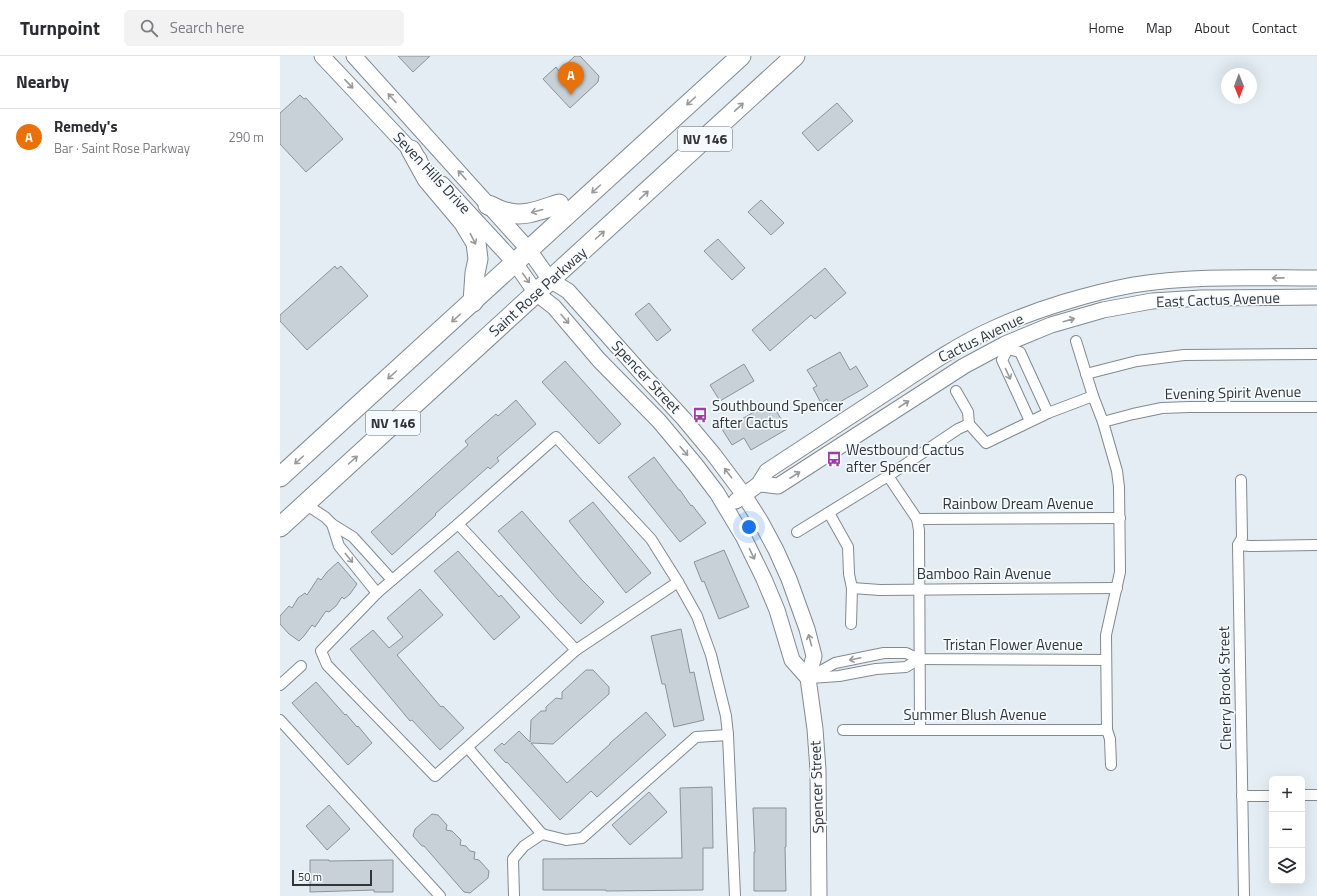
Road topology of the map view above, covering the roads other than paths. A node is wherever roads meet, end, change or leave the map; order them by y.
1 (322, 56) edge
2 (354, 56) edge
3 (741, 56) edge
4 (795, 56) edge
5 (411, 150) junction
6 (488, 204) junction
7 (562, 219) junction
8 (529, 250) junction
9 (515, 263) junction
10 (1317, 278) edge
11 (550, 280) junction
12 (1163, 282) junction
13 (536, 293) junction
14 (1317, 297) edge
15 (473, 302) junction
16 (1062, 304) junction
17 (1104, 310) junction
18 (1076, 341) dead end
19 (1007, 347) junction
20 (1317, 354) edge
21 (935, 361) junction
22 (1086, 374) junction
23 (956, 391) dead end
24 (884, 394) junction
25 (1093, 396) junction
26 (1317, 407) edge
27 (1048, 413) junction
28 (1030, 421) junction
29 (1103, 422) junction
30 (970, 424) junction
31 (844, 443) junction
32 (888, 476) junction
33 (280, 477) edge
34 (1241, 480) dead end
35 (759, 484) junction
36 (735, 501) junction
37 (305, 504) junction
38 (829, 513) junction
39 (1120, 518) junction
40 (917, 519) junction
41 (332, 524) junction
42 (458, 524) junction
43 (280, 527) edge
44 (797, 532) dead end
45 (1238, 545) junction
46 (1317, 545) edge
47 (392, 580) junction
48 (678, 582) junction
49 (852, 588) junction
50 (1117, 588) junction
51 (919, 589) junction
52 (377, 593) junction
53 (851, 624) dead end
54 (576, 650) junction
55 (919, 659) junction
56 (1106, 660) junction
57 (301, 666) dead end
58 (808, 678) junction
59 (280, 685) edge
60 (280, 720) edge
61 (843, 730) dead end
62 (920, 730) junction
63 (1107, 730) junction
64 (728, 735) junction
65 (468, 748) junction
66 (1111, 765) dead end
67 (1305, 795) edge
68 (1317, 795) edge
69 (1242, 796) junction
70 (1269, 796) edge
71 (542, 834) junction
72 (440, 896) edge
73 (514, 896) edge
74 (735, 896) edge
75 (819, 896) edge
76 (1244, 896) edge

1 -> 5 main road, Seven Hills Drive
6 -> 2 main road, Seven Hills Drive
3 -> 7 highway, NV 146
11 -> 4 highway, Saint Rose Parkway / NV 146
5 - 9 main road, Seven Hills Drive
5 -> 15 highway
7 -> 6 highway
6 - 8 main road, Seven Hills Drive
7 - 8 highway, NV 146
8 - 9 highway, NV 146
8 - 11 main road, Seven Hills Drive
9 -> 13 main road, Seven Hills Drive
9 - 15 highway, NV 146
10 -> 12 main road, Cactus Avenue
11 - 13 highway, Saint Rose Parkway / NV 146
36 -> 11 main road, Spencer Street
12 - 16 main road, Cactus Avenue
12 - 17 main road
13 -> 36 main road, Spencer Street
37 -> 13 highway, Saint Rose Parkway / NV 146
14 - 17 main road, East Cactus Avenue
15 -> 33 highway, NV 146
16 - 19 main road
16 - 21 main road, Cactus Avenue
19 -> 17 main road, East Cactus Avenue
18 - 22 street
19 - 21 main road
19 - 27 street
19 -> 28 street
31 -> 19 main road, East Cactus Avenue
20 - 22 street
21 - 24 main road, Cactus Avenue
22 - 25 street
23 - 30 street
24 - 31 main road
24 - 35 main road, Cactus Avenue
25 - 27 street
25 - 29 street
26 - 29 street, Evening Spirit Avenue
27 - 28 street
28 - 30 street
29 - 39 street
30 - 32 street
35 -> 31 main road, East Cactus Avenue
32 - 38 street
32 - 40 street
34 - 45 street, Cherry Brook Street
35 - 36 main road, Cactus Avenue
36 -> 58 main road, Spencer Street
58 -> 36 main road, Spencer Street
37 - 41 street
37 - 43 highway, Saint Rose Parkway / NV 146
38 - 44 street
38 - 49 street
39 - 40 street, Rainbow Dream Avenue
39 - 50 street
40 - 51 street
41 - 47 street
41 -> 52 street
42 - 47 street
42 - 48 street
42 - 54 street
45 - 46 street
45 - 69 street, Cherry Brook Street
47 - 52 street
48 - 54 street
48 - 64 street
49 - 51 street, Bamboo Rain Avenue
49 - 53 street
50 - 51 street, Bamboo Rain Avenue
50 - 56 street
51 - 55 street
52 - 65 street
54 - 65 street
55 - 56 street, Tristan Flower Avenue
55 - 58 street, Tristan Flower Avenue
55 -> 58 street, Tristan Flower Avenue
55 - 62 street
56 - 63 street
57 - 59 street
58 - 75 main road, Spencer Street
60 - 72 street
61 - 62 street, Summer Blush Avenue
62 - 63 street, Summer Blush Avenue
63 - 66 street
64 - 71 street
64 - 74 street
65 - 71 street
67 - 68 street
69 - 70 street
69 - 76 street, Cherry Brook Street
71 - 73 street

